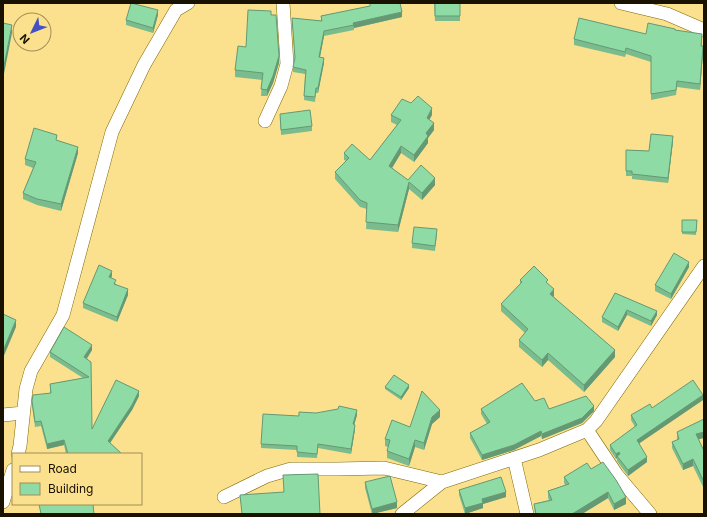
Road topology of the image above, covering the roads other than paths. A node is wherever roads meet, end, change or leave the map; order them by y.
1 (283, 3) edge
2 (621, 3) edge
3 (183, 4) edge
4 (644, 6) edge
5 (704, 30) edge
6 (265, 121) dead end
7 (704, 266) edge
8 (23, 413) junction
9 (3, 415) edge
10 (587, 430) junction
11 (18, 453) edge
12 (514, 458) junction
13 (12, 473) edge
14 (442, 482) junction
15 (224, 497) dead end
16 (3, 502) edge
17 (402, 514) edge
18 (527, 514) edge
19 (650, 514) edge

1 - 6 street
2 - 4 street
3 - 8 street
4 - 5 street
7 - 10 street
8 - 9 street
8 - 11 street
10 - 12 street
10 - 19 street
12 - 14 street
12 - 18 street
13 - 16 street
14 - 15 street
14 - 17 street

